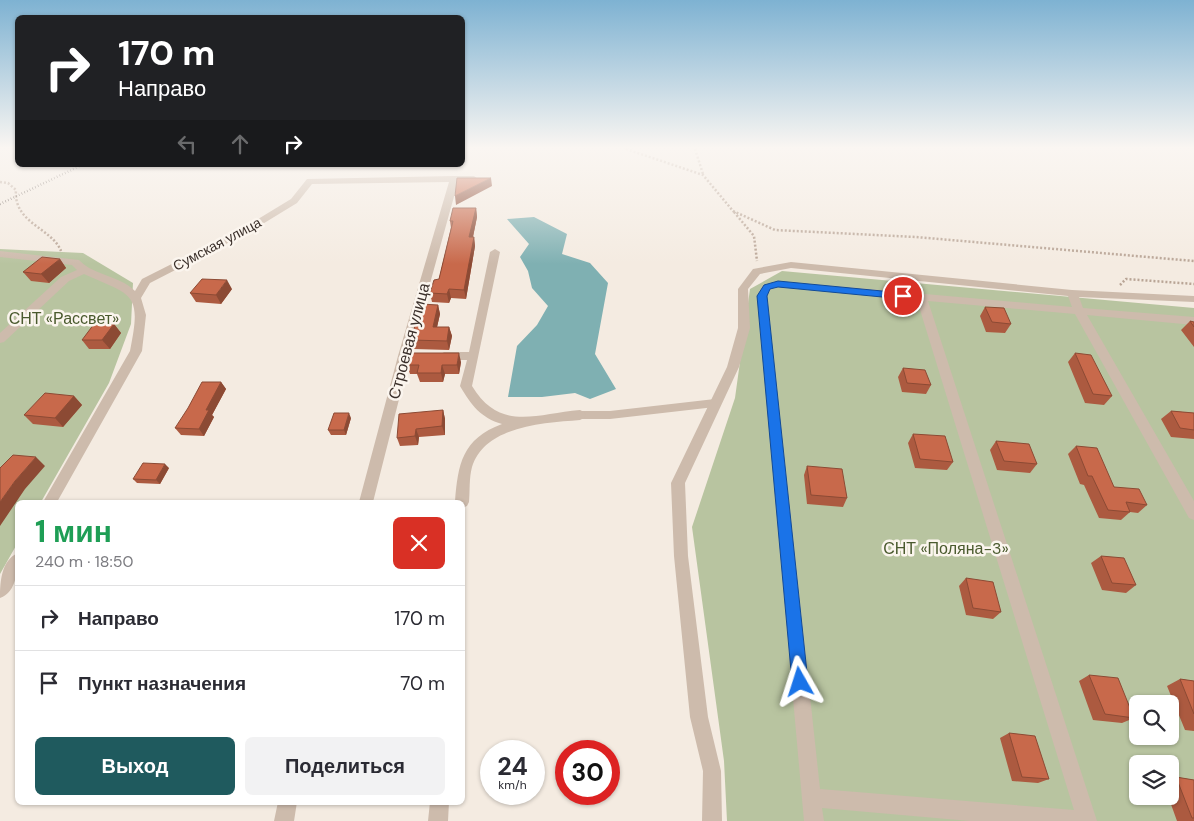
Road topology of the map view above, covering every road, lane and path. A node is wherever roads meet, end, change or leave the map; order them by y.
1 (13, 187) edge
2 (305, 187) edge
3 (452, 187) edge
4 (713, 187) edge
5 (733, 211) junction
6 (495, 252) dead end
7 (0, 254) edge
8 (1194, 261) edge
9 (79, 267) junction
10 (757, 271) junction
11 (1194, 284) edge
12 (1072, 293) junction
13 (1110, 294) junction
14 (136, 297) junction
15 (921, 297) junction
16 (1194, 299) edge
17 (1078, 311) junction
18 (1194, 321) edge
19 (0, 339) edge
20 (434, 356) edge
21 (474, 356) junction
22 (714, 403) junction
23 (580, 416) joint
24 (525, 421) junction
25 (51, 500) edge
26 (367, 500) edge
27 (462, 500) edge
28 (1194, 514) edge
29 (15, 565) edge
30 (0, 591) edge
31 (812, 798) junction
32 (287, 805) edge
33 (440, 805) edge
34 (284, 821) edge
35 (438, 821) edge
36 (712, 821) edge
37 (814, 821) edge
38 (1085, 821) edge

1 - 9 path
2 - 14 street, Сумская улица
3 - 26 street, Строевая улица
4 - 5 path
5 - 8 path
5 - 10 path
6 - 21 street
7 - 9 street
9 - 14 street
9 - 19 street
10 - 12 street
10 - 22 street
11 - 13 path
12 - 13 street
12 - 17 street
13 - 16 street
14 - 25 street
15 - 17 street
15 - 31 street
15 - 38 street
17 - 18 street
17 - 28 street
20 - 21 street
21 - 24 street
22 - 23 lane
22 - 36 street
23 - 24 street
24 - 27 street
29 - 30 street
31 - 37 street
31 - 38 street
32 - 34 street
33 - 35 street

